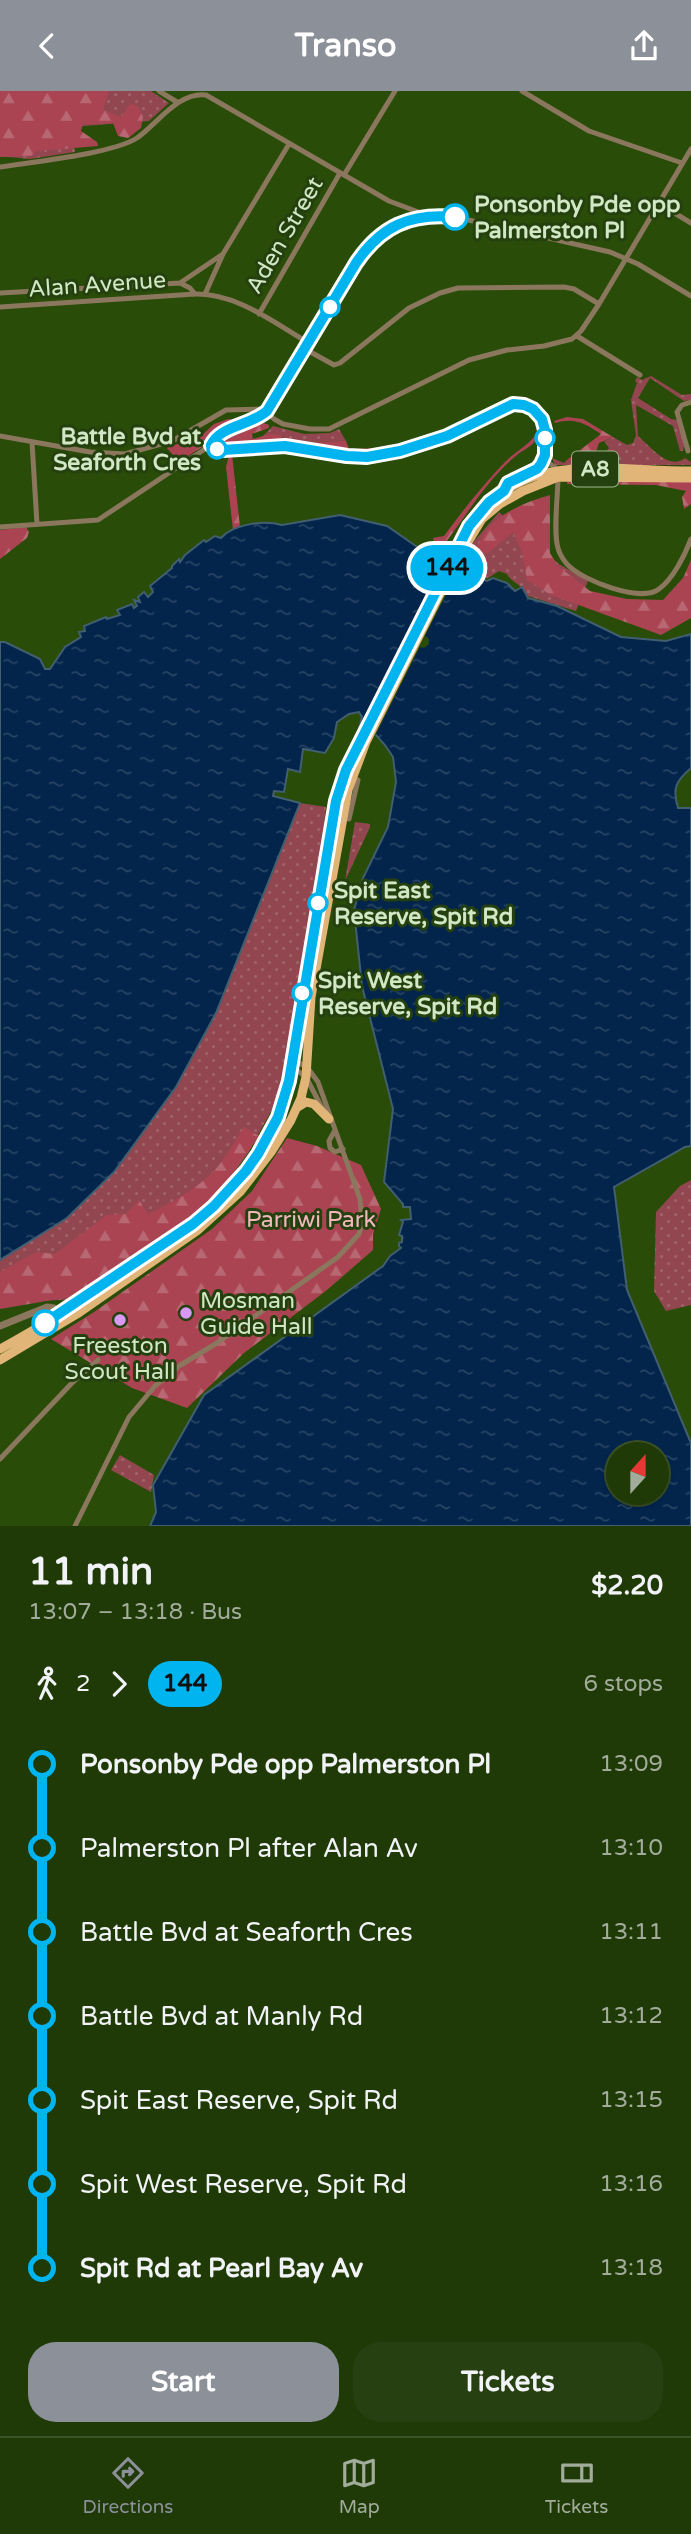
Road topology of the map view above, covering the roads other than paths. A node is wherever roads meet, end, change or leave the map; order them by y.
1 (159, 91) edge
2 (394, 91) edge
3 (522, 91) edge
4 (197, 92) edge
5 (177, 102) junction
6 (289, 144) junction
7 (691, 149) edge
8 (682, 163) junction
9 (0, 167) edge
10 (342, 174) junction
11 (658, 204) junction
12 (429, 216) junction
13 (691, 223) edge
14 (223, 254) junction
15 (626, 258) junction
16 (180, 283) junction
17 (0, 293) edge
18 (195, 294) junction
19 (205, 294) junction
20 (691, 296) edge
21 (599, 304) junction
22 (0, 307) edge
23 (258, 314) junction
24 (578, 336) junction
25 (307, 346) junction
26 (640, 375) dead end
27 (691, 402) edge
28 (267, 411) junction
29 (0, 436) edge
30 (32, 442) junction
31 (212, 446) junction
32 (688, 451) dead end
33 (545, 455) junction
34 (691, 471) edge
35 (557, 473) junction
36 (691, 478) edge
37 (504, 491) junction
38 (37, 524) junction
39 (0, 527) edge
40 (691, 539) edge
41 (455, 559) junction
42 (364, 741) junction
43 (358, 779) dead end
44 (349, 819) dead end
45 (292, 1063) junction
46 (306, 1072) junction
47 (298, 1107) junction
48 (333, 1125) junction
49 (343, 1149) junction
50 (61, 1313) junction
51 (0, 1326) edge
52 (0, 1349) edge
53 (0, 1360) edge
54 (98, 1360) dead end
55 (0, 1459) edge
56 (75, 1526) edge

1 - 5 street
2 - 10 street, Aden Street
3 - 8 street
4 - 5 street
4 - 6 street
5 - 9 street
6 - 10 street
6 - 14 street
7 - 8 street
8 - 11 street
10 - 12 street
10 - 23 street, Aden Street
11 - 13 street
11 - 15 street
12 - 15 street
12 - 25 street
14 - 16 street, Alan Avenue
14 - 19 street
15 - 20 street
15 - 21 street
16 - 17 street, Alan Avenue
16 - 18 street, Alan Avenue
18 - 19 street, Alan Avenue
18 - 22 street, Alan Avenue
19 - 23 street, Alan Avenue
21 - 24 street
21 - 25 street, Alan Avenue
23 - 25 street, Alan Avenue
24 - 26 street
24 - 28 street
25 - 28 street
27 - 32 street
28 - 30 street
28 - 31 street
29 - 30 street
30 - 38 street
31 - 33 street
31 - 38 street
33 - 35 street
33 - 37 street
34 - 35 highway, A8
35 - 36 highway, A8
35 - 37 highway, A8
35 - 40 street
35 - 41 highway, A8
37 - 41 highway, A8
38 - 39 street
41 - 42 highway, A8
42 - 45 highway, A8
42 - 46 highway, A8
43 - 44 street
45 - 46 street
45 - 50 highway, A8
46 - 47 highway, A8
46 - 48 street
47 - 48 highway
47 - 53 highway, A8
48 - 49 street
48 - 49 street
49 - 56 street
50 - 51 street
50 - 52 highway, A8
54 - 55 street

